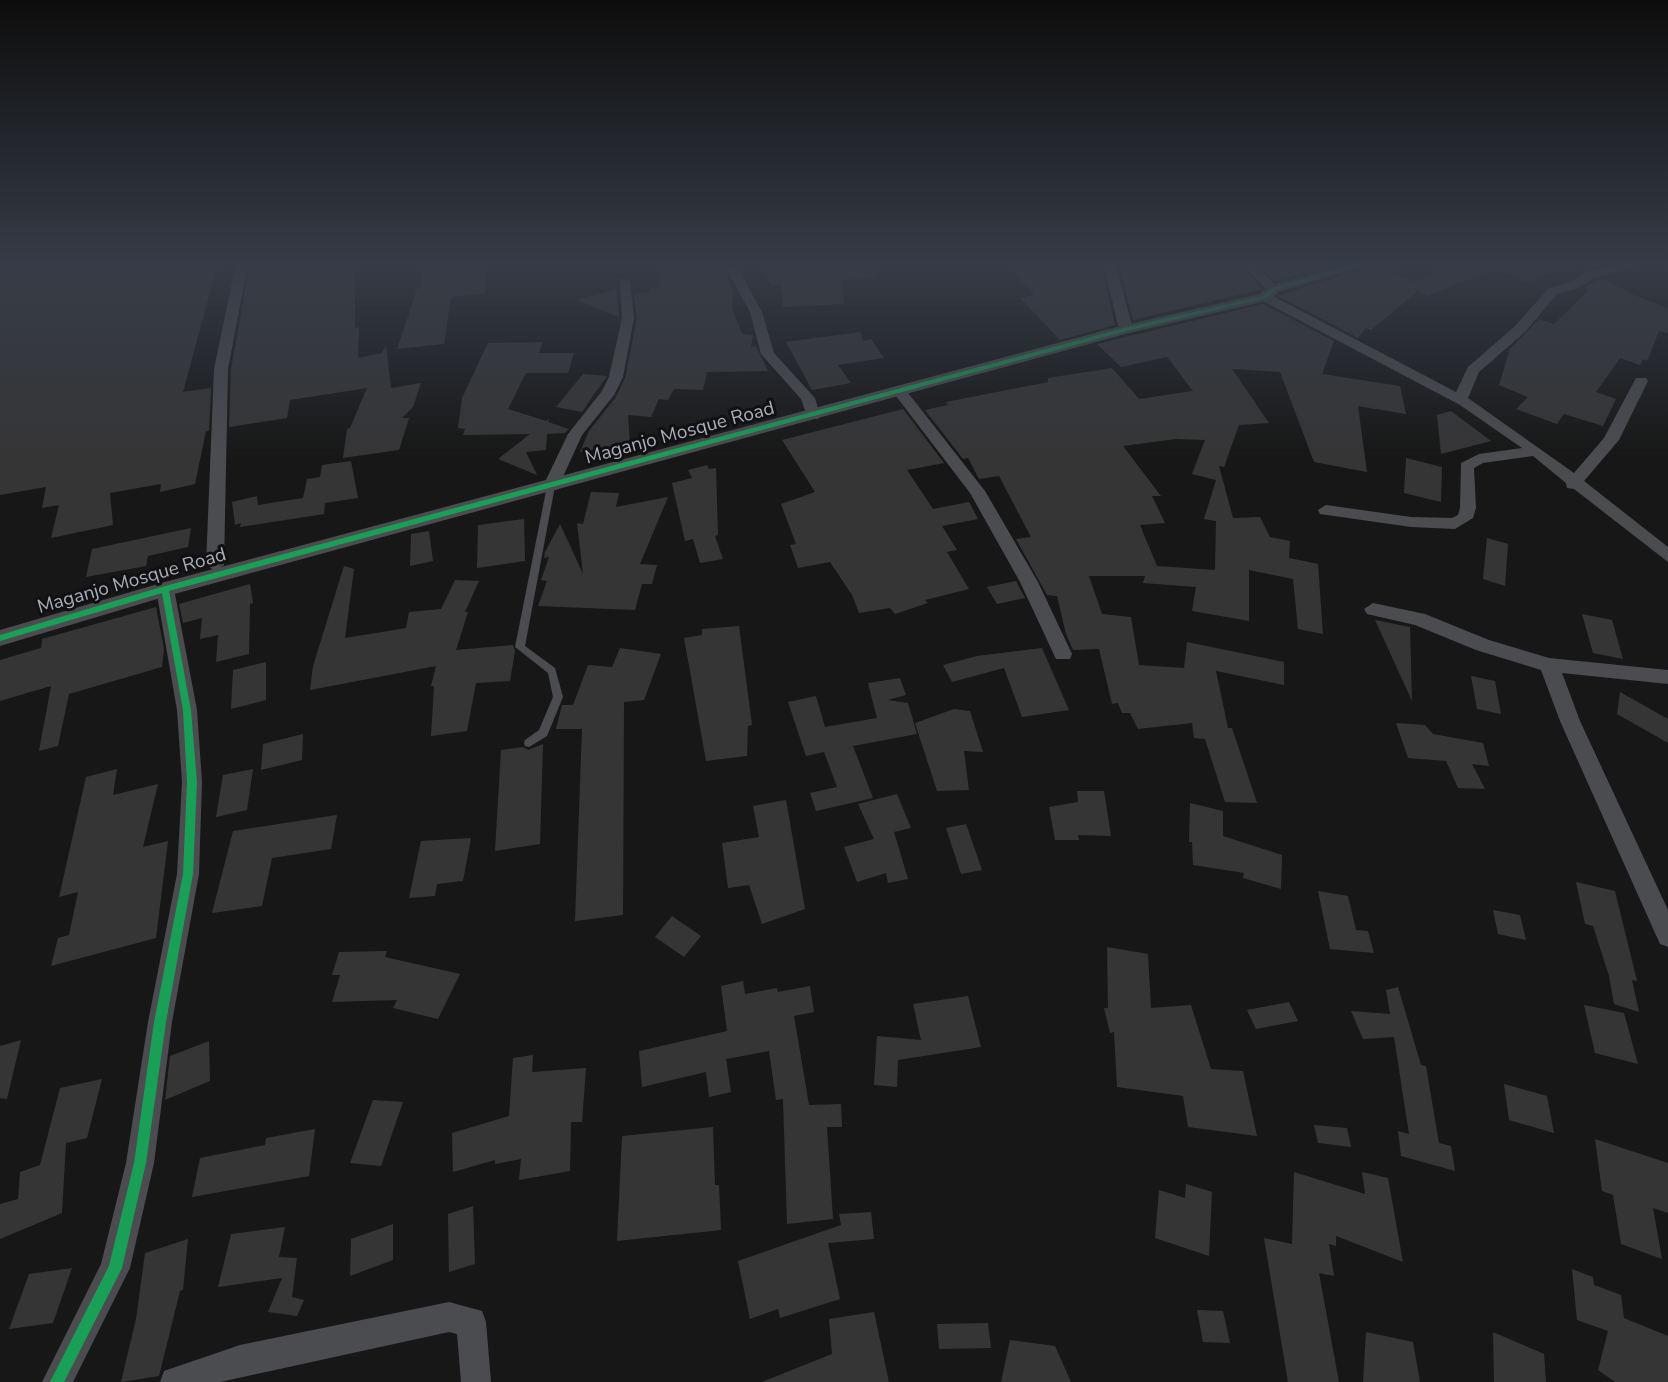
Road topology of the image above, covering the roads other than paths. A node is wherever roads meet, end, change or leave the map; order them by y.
1 (230, 327) edge
2 (626, 327) edge
3 (760, 327) edge
4 (1132, 327) edge
5 (1331, 327) edge
6 (1521, 327) edge
7 (1126, 329) joint
8 (1641, 381) dead end
9 (900, 392) junction
10 (1460, 399) junction
11 (813, 416) junction
12 (1535, 451) junction
13 (1573, 484) junction
14 (551, 486) junction
15 (1326, 510) dead end
16 (1668, 556) edge
17 (215, 565) dead end
18 (165, 589) junction
19 (1373, 609) dead end
20 (0, 638) edge
21 (1063, 654) dead end
22 (1549, 665) junction
23 (1668, 677) edge
24 (529, 743) dead end
25 (1668, 936) edge
26 (57, 1382) edge
27 (175, 1382) edge
28 (476, 1382) edge

1 - 17 street
2 - 14 street
3 - 11 street
4 - 7 street, Maganjo Mosque Road
5 - 10 street
6 - 10 street
7 - 9 street, Maganjo Mosque Road
8 - 13 street
9 - 11 street, Maganjo Mosque Road
9 - 21 street
10 - 12 street
11 - 14 street, Maganjo Mosque Road
12 - 13 street
12 - 15 street
13 - 16 street
14 - 18 street, Maganjo Mosque Road
14 - 24 lane
18 - 20 street, Maganjo Mosque Road
18 - 26 street
19 - 22 street
22 - 23 street
22 - 25 street
27 - 28 street

